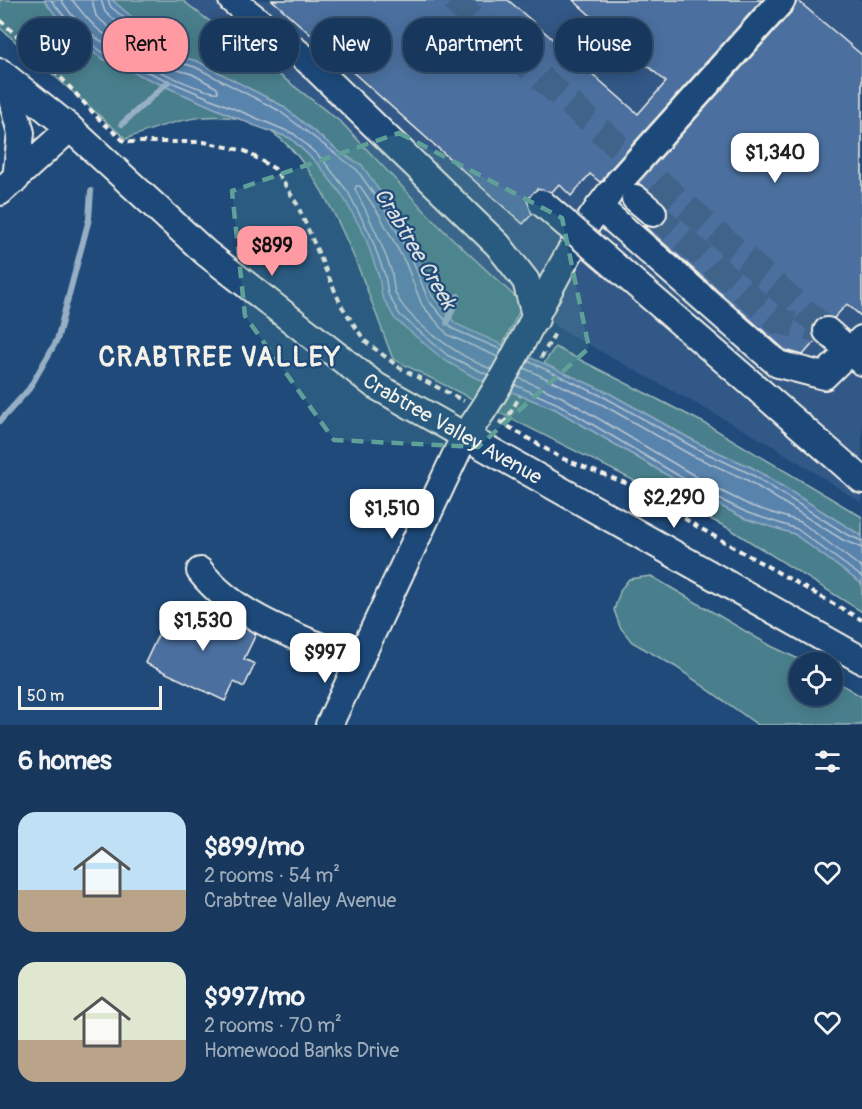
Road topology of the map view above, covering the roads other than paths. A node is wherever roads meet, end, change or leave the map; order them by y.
1 (232, 0) edge
2 (782, 0) edge
3 (3, 75) edge
4 (70, 128) junction
5 (8, 185) edge
6 (623, 199) junction
7 (542, 202) dead end
8 (536, 319) junction
9 (827, 331) dead end
10 (858, 351) edge
11 (464, 437) junction
12 (862, 480) edge
13 (200, 571) dead end
14 (862, 660) edge
15 (359, 662) junction
16 (329, 725) edge

1 - 8 street
2 - 6 street
3 - 4 street, Crabtree Valley Avenue
3 - 5 street
4 - 5 street
4 - 11 street, Crabtree Valley Avenue
6 - 8 street
6 - 10 street
7 - 12 street, bridge
8 - 11 street
9 - 10 street
11 - 14 street, Crabtree Valley Avenue
11 - 15 street
13 - 15 street
15 - 16 street

